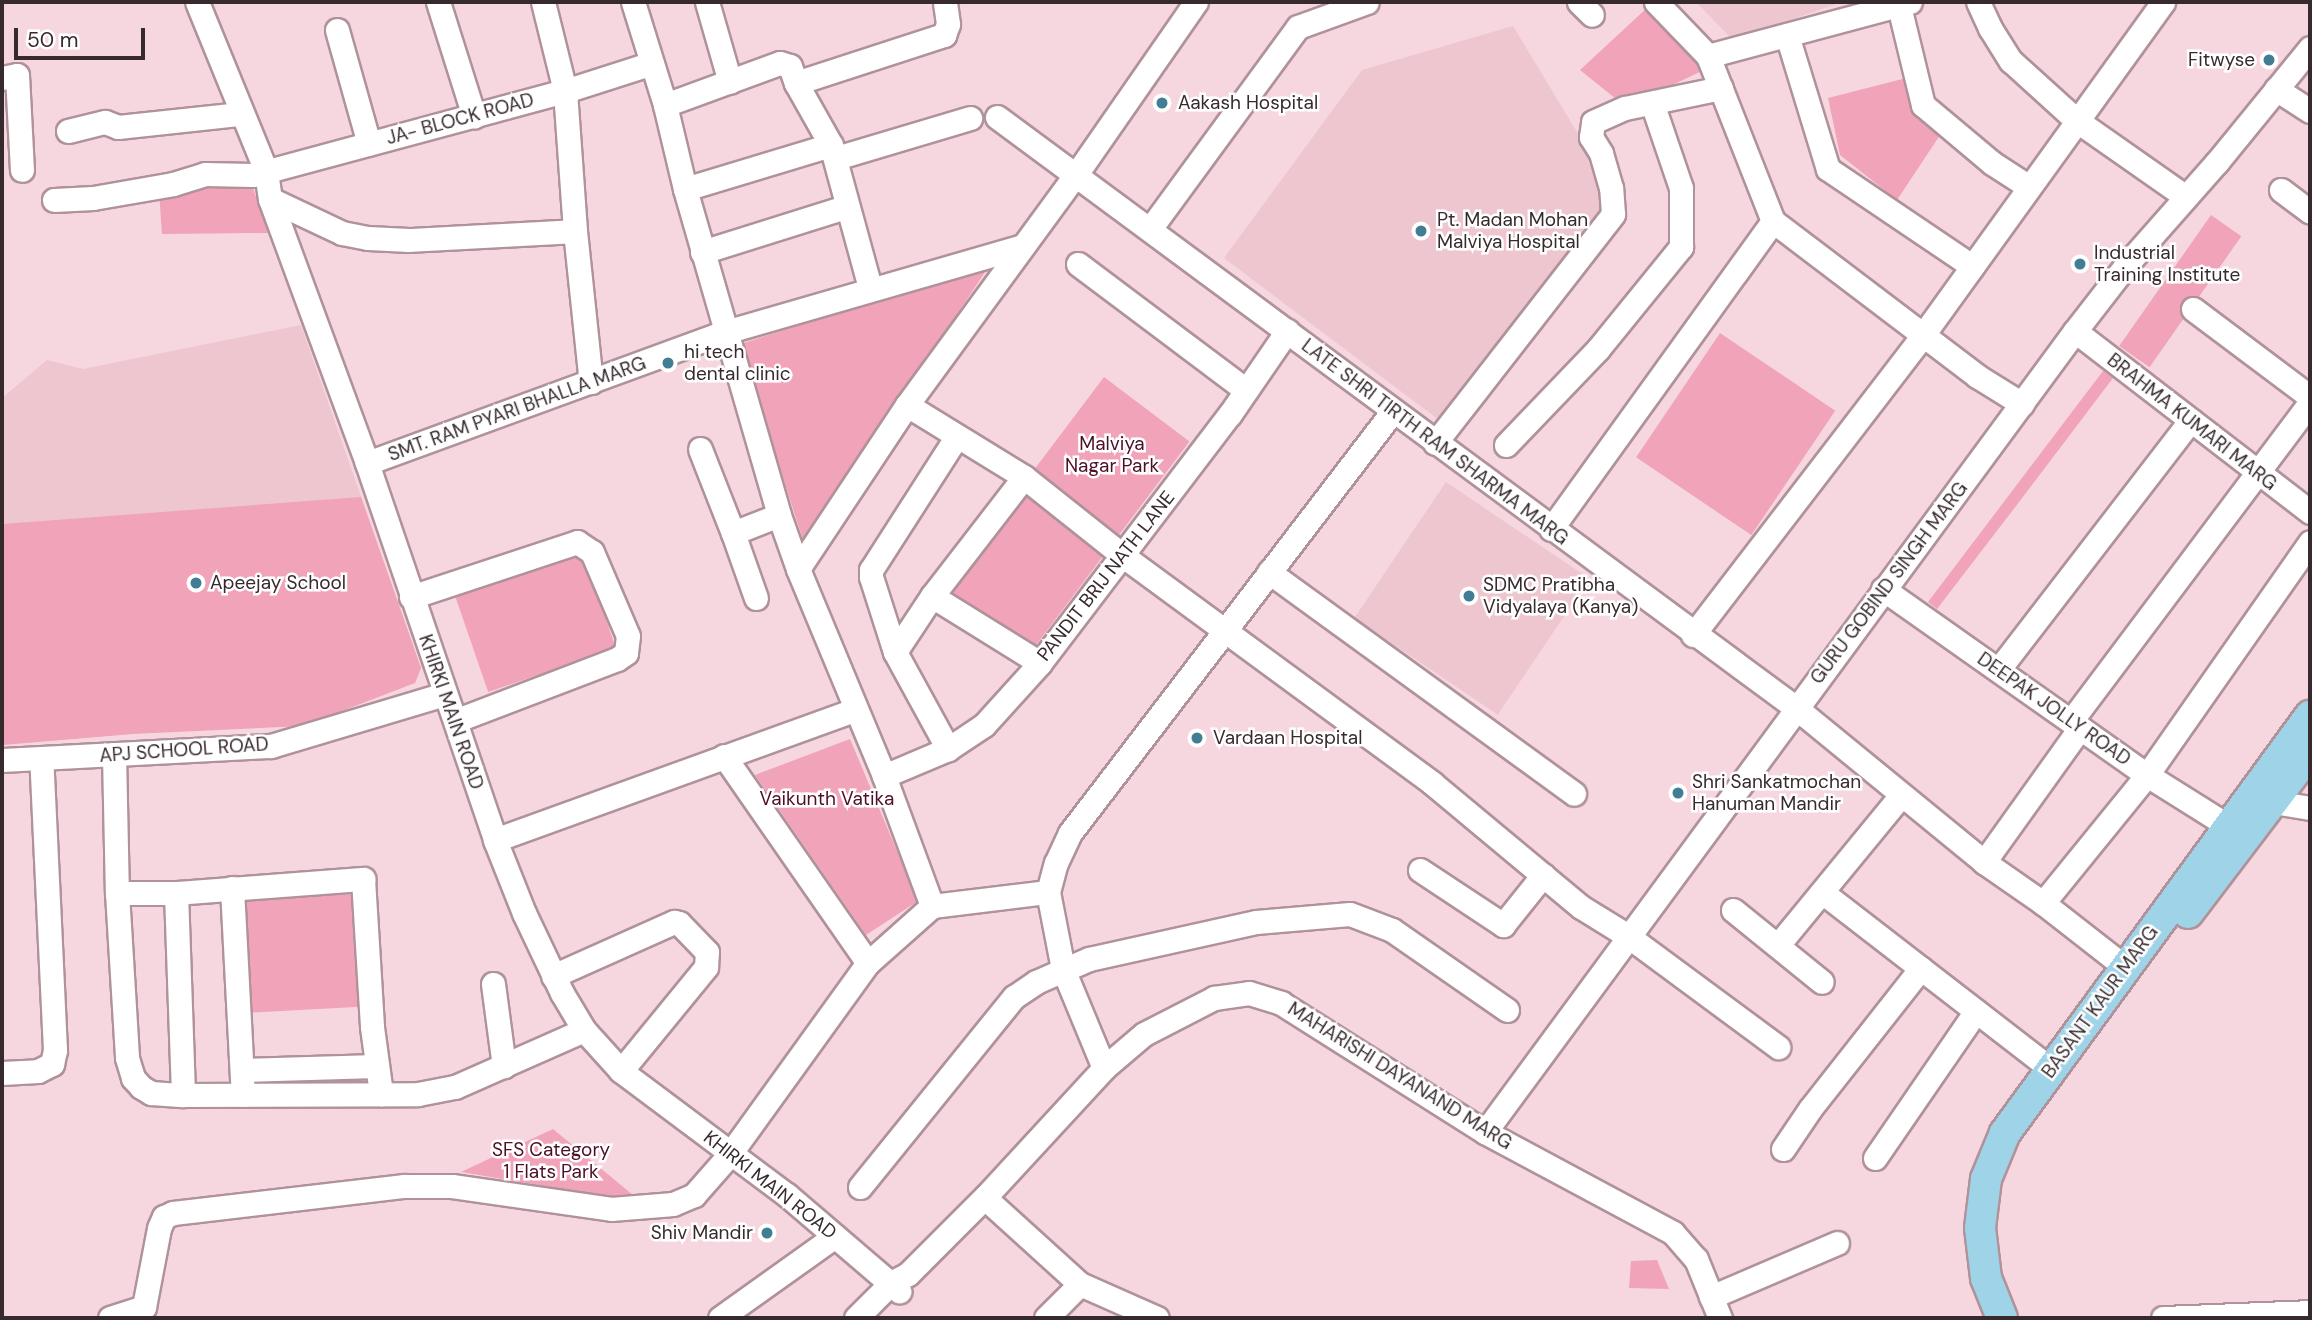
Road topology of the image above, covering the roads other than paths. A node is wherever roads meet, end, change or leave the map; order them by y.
1 (197, 2) edge
2 (438, 2) edge
3 (543, 2) edge
4 (633, 2) edge
5 (707, 2) edge
6 (945, 2) edge
7 (1196, 2) edge
8 (1367, 2) edge
9 (1656, 2) edge
10 (1978, 2) edge
11 (2160, 2) edge
12 (1905, 4) edge
13 (337, 30) dead end
14 (1787, 34) junction
15 (2310, 48) edge
16 (1708, 56) junction
17 (652, 63) junction
18 (2, 78) edge
19 (730, 82) junction
20 (796, 83) junction
21 (1721, 88) junction
22 (2276, 89) junction
23 (565, 91) junction
24 (1652, 103) junction
25 (665, 105) junction
26 (2310, 111) edge
27 (240, 114) junction
28 (474, 116) junction
29 (997, 117) dead end
30 (970, 118) dead end
31 (2076, 120) junction
32 (68, 131) dead end
33 (369, 144) junction
34 (834, 151) junction
35 (22, 170) dead end
36 (266, 172) junction
37 (1077, 173) junction
38 (2029, 187) junction
39 (685, 189) junction
40 (2281, 190) dead end
41 (2186, 197) junction
42 (270, 199) junction
43 (54, 200) dead end
44 (846, 207) junction
45 (2310, 212) edge
46 (1773, 221) junction
47 (1150, 229) junction
48 (575, 231) junction
49 (1022, 246) junction
50 (702, 252) junction
51 (1078, 264) dead end
52 (1972, 266) junction
53 (870, 288) junction
54 (2193, 309) dead end
55 (1287, 331) junction
56 (2075, 331) junction
57 (725, 332) junction
58 (1923, 335) junction
59 (591, 382) junction
60 (1247, 390) junction
61 (2310, 397) edge
62 (2022, 404) junction
63 (2310, 404) edge
64 (907, 405) junction
65 (1392, 411) junction
66 (2191, 420) junction
67 (957, 436) junction
68 (1436, 443) junction
69 (1506, 445) dead end
70 (700, 449) dead end
71 (367, 463) junction
72 (2257, 474) junction
73 (1024, 477) junction
74 (2310, 512) edge
75 (779, 515) junction
76 (1551, 529) junction
77 (733, 533) junction
78 (2310, 542) edge
79 (1122, 555) junction
80 (797, 569) junction
81 (1269, 572) junction
82 (1882, 589) junction
83 (932, 596) junction
84 (411, 597) junction
85 (756, 598) dead end
86 (1226, 630) junction
87 (1693, 635) junction
88 (895, 652) junction
89 (1040, 663) junction
90 (1999, 669) junction
91 (444, 694) junction
92 (1796, 708) junction
93 (855, 710) junction
94 (2310, 716) edge
95 (455, 721) junction
96 (2075, 725) junction
97 (948, 749) junction
98 (2310, 752) edge
99 (114, 754) junction
100 (724, 756) junction
101 (41, 758) junction
102 (2, 760) edge
103 (2147, 775) junction
104 (884, 776) junction
105 (1574, 794) dead end
106 (1900, 795) junction
107 (2264, 796) junction
108 (2310, 808) edge
109 (2237, 832) junction
110 (495, 840) junction
111 (1984, 862) junction
112 (1420, 870) dead end
113 (1543, 875) junction
114 (232, 888) junction
115 (117, 892) junction
116 (1048, 892) junction
117 (1822, 892) junction
118 (176, 893) junction
119 (2043, 903) junction
120 (932, 906) junction
121 (1733, 910) dead end
122 (1628, 936) junction
123 (1778, 945) junction
124 (868, 962) junction
125 (2125, 967) junction
126 (1921, 968) junction
127 (1063, 969) junction
128 (553, 976) junction
129 (1822, 982) dead end
130 (493, 984) dead end
131 (1507, 1010) dead end
132 (1976, 1011) junction
133 (584, 1030) junction
134 (1778, 1047) dead end
135 (376, 1066) junction
136 (504, 1066) junction
137 (1104, 1068) junction
138 (2051, 1069) junction
139 (242, 1070) junction
140 (621, 1071) junction
141 (2, 1073) edge
142 (381, 1094) junction
143 (183, 1095) junction
144 (243, 1095) junction
145 (1485, 1132) junction
146 (1783, 1149) dead end
147 (730, 1154) junction
148 (1875, 1158) dead end
149 (860, 1188) dead end
150 (985, 1198) junction
151 (835, 1236) junction
152 (1837, 1243) dead end
153 (899, 1283) junction
154 (1080, 1284) junction
155 (1716, 1308) edge
156 (2310, 1312) edge
157 (148, 1313) edge
158 (110, 1318) edge
159 (720, 1318) edge
160 (856, 1318) edge
161 (873, 1318) edge
162 (1046, 1318) edge
163 (1157, 1318) edge
164 (2001, 1318) edge
165 (2021, 1318) edge
166 (2163, 1318) edge

1 - 27 street, KHIRKI MAIN ROAD
2 - 28 street
3 - 23 street
4 - 17 street
5 - 19 street
6 - 20 street
7 - 37 street
8 - 47 street
9 - 16 street
10 - 31 street
11 - 31 street
12 - 14 street
12 - 38 street
13 - 33 street
14 - 16 street
14 - 52 street
15 - 22 street, GURU GOBIND SINGH MARG
16 - 21 street
17 - 23 street, JA- BLOCK ROAD
17 - 25 street
18 - 35 street
19 - 20 street
19 - 25 street
20 - 34 street
21 - 24 street
21 - 46 street
22 - 26 street
22 - 41 street, GURU GOBIND SINGH MARG
23 - 28 street, JA- BLOCK ROAD
23 - 48 street
24 - 68 street
24 - 69 street
25 - 39 street
27 - 32 street
27 - 36 street, KHIRKI MAIN ROAD
28 - 33 street, JA- BLOCK ROAD
29 - 37 street, LATE SHRI TIRTH RAM SHARMA MARG
30 - 34 street
31 - 38 street
31 - 41 street
33 - 36 street, JA- BLOCK ROAD
34 - 39 street
34 - 44 street
36 - 42 street, KHIRKI MAIN ROAD
36 - 43 street, JA- BLOCK ROAD
37 - 47 street, LATE SHRI TIRTH RAM SHARMA MARG
37 - 49 street
38 - 52 street
39 - 50 street
40 - 45 street
41 - 56 street, GURU GOBIND SINGH MARG
42 - 48 street
42 - 71 street, KHIRKI MAIN ROAD
44 - 50 street
44 - 53 street
46 - 58 street
46 - 76 street
47 - 55 street, LATE SHRI TIRTH RAM SHARMA MARG
48 - 59 street
49 - 53 street, SMT. RAM PYARI BHALLA MARG
49 - 64 street
50 - 57 street
51 - 60 street
52 - 58 street
53 - 57 street, SMT. RAM PYARI BHALLA MARG
54 - 61 street
55 - 60 street, PANDIT BRIJ NATH LANE
55 - 65 street, LATE SHRI TIRTH RAM SHARMA MARG
56 - 62 street, GURU GOBIND SINGH MARG
56 - 66 street, BRAHMA KUMARI MARG
57 - 59 street, SMT. RAM PYARI BHALLA MARG
57 - 75 street
58 - 62 street
58 - 87 street
59 - 71 street, SMT. RAM PYARI BHALLA MARG
60 - 79 street, PANDIT BRIJ NATH LANE
62 - 82 street, GURU GOBIND SINGH MARG
63 - 72 street
64 - 67 street
64 - 80 street
65 - 68 street, LATE SHRI TIRTH RAM SHARMA MARG
65 - 81 street
66 - 72 street, BRAHMA KUMARI MARG
66 - 90 street
67 - 73 street
67 - 88 street
68 - 76 street, LATE SHRI TIRTH RAM SHARMA MARG
70 - 77 street
71 - 84 street, KHIRKI MAIN ROAD
72 - 74 street, BRAHMA KUMARI MARG
72 - 96 street
73 - 79 street
73 - 83 street
75 - 77 street
75 - 80 street
76 - 87 street, LATE SHRI TIRTH RAM SHARMA MARG
77 - 85 street
78 - 103 street
79 - 86 street
79 - 89 street, PANDIT BRIJ NATH LANE
80 - 93 street
81 - 86 street
81 - 105 street
82 - 90 street, DEEPAK JOLLY ROAD
82 - 92 street, GURU GOBIND SINGH MARG
83 - 88 street
83 - 89 street
84 - 91 street, KHIRKI MAIN ROAD
84 - 95 street
86 - 113 street
86 - 116 street
87 - 92 street, LATE SHRI TIRTH RAM SHARMA MARG
88 - 97 street
89 - 97 street, PANDIT BRIJ NATH LANE
90 - 96 street, DEEPAK JOLLY ROAD
91 - 95 street, KHIRKI MAIN ROAD
91 - 99 street, APJ SCHOOL ROAD
92 - 106 street, LATE SHRI TIRTH RAM SHARMA MARG
92 - 122 street, GURU GOBIND SINGH MARG
93 - 100 street
93 - 104 street
94 - 107 main road, BASANT KAUR MARG
95 - 110 street, KHIRKI MAIN ROAD
96 - 103 street, DEEPAK JOLLY ROAD
96 - 111 street
97 - 104 street, PANDIT BRIJ NATH LANE
98 - 107 main road, BASANT KAUR MARG
99 - 101 street, APJ SCHOOL ROAD
99 - 115 street
100 - 110 street
100 - 124 street
101 - 102 street, APJ SCHOOL ROAD
101 - 141 street
103 - 109 street, DEEPAK JOLLY ROAD
103 - 119 street
104 - 120 street
106 - 111 street, LATE SHRI TIRTH RAM SHARMA MARG
106 - 117 street
107 - 108 street
107 - 109 main road, BASANT KAUR MARG
109 - 125 main road, BASANT KAUR MARG
109 - 165 main road, BASANT KAUR MARG
110 - 128 street, KHIRKI MAIN ROAD
111 - 119 street, LATE SHRI TIRTH RAM SHARMA MARG
112 - 113 street
113 - 122 street
114 - 118 street
114 - 135 street
114 - 139 street
115 - 118 street
115 - 143 street
116 - 120 street
116 - 127 street
117 - 123 street
117 - 126 street
118 - 143 street
119 - 125 street, LATE SHRI TIRTH RAM SHARMA MARG
120 - 124 street
121 - 123 street
122 - 134 street
122 - 145 street, GURU GOBIND SINGH MARG
123 - 129 street
124 - 147 street
125 - 138 main road, BASANT KAUR MARG
126 - 132 street
126 - 146 street
127 - 131 street
127 - 137 street
127 - 149 street
128 - 133 street, KHIRKI MAIN ROAD
128 - 140 street
130 - 136 street
132 - 138 street
132 - 148 street
133 - 136 street
133 - 140 street, KHIRKI MAIN ROAD
135 - 139 street
135 - 142 street
136 - 142 street
137 - 145 street, MAHARISHI DAYANAND MARG
137 - 150 street, MAHARISHI DAYANAND MARG
138 - 164 main road, BASANT KAUR MARG
139 - 144 street
140 - 147 street, KHIRKI MAIN ROAD
142 - 144 street
143 - 144 street
145 - 155 street, MAHARISHI DAYANAND MARG
147 - 151 street, KHIRKI MAIN ROAD
147 - 157 street
150 - 153 street, MAHARISHI DAYANAND MARG
150 - 154 street
151 - 153 street, KHIRKI MAIN ROAD
151 - 159 street
152 - 155 street
153 - 160 street, MAHARISHI DAYANAND MARG
153 - 161 street, MAHARISHI DAYANAND MARG
154 - 162 street
154 - 163 street
156 - 166 street
157 - 158 street

